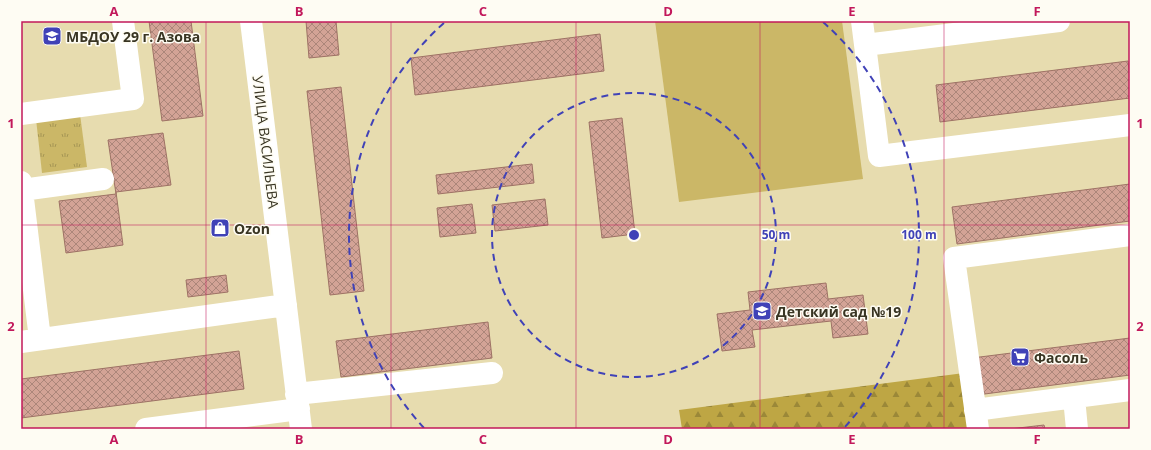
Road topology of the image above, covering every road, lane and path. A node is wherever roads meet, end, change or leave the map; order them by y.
1 (123, 21) edge
2 (251, 21) edge
3 (862, 21) edge
4 (1059, 21) edge
5 (865, 45) junction
6 (21, 114) edge
7 (1130, 125) edge
8 (103, 179) dead end
9 (22, 186) edge
10 (1130, 235) edge
11 (286, 305) junction
12 (30, 340) edge
13 (492, 373) dead end
14 (1130, 390) edge
15 (1074, 398) junction
16 (299, 411) edge
17 (976, 420) edge
18 (180, 427) edge
19 (146, 429) edge
20 (1077, 429) edge

1 - 6 street
2 - 11 street, УЛИЦА ВАСИЛЬЕВА
3 - 5 street
4 - 5 street
5 - 7 street
8 - 9 street
9 - 12 street
10 - 17 street
11 - 12 street
11 - 16 street, УЛИЦА ВАСИЛЬЕВА
13 - 16 street
14 - 15 street
15 - 17 street
15 - 20 street
16 - 18 street
18 - 19 street

